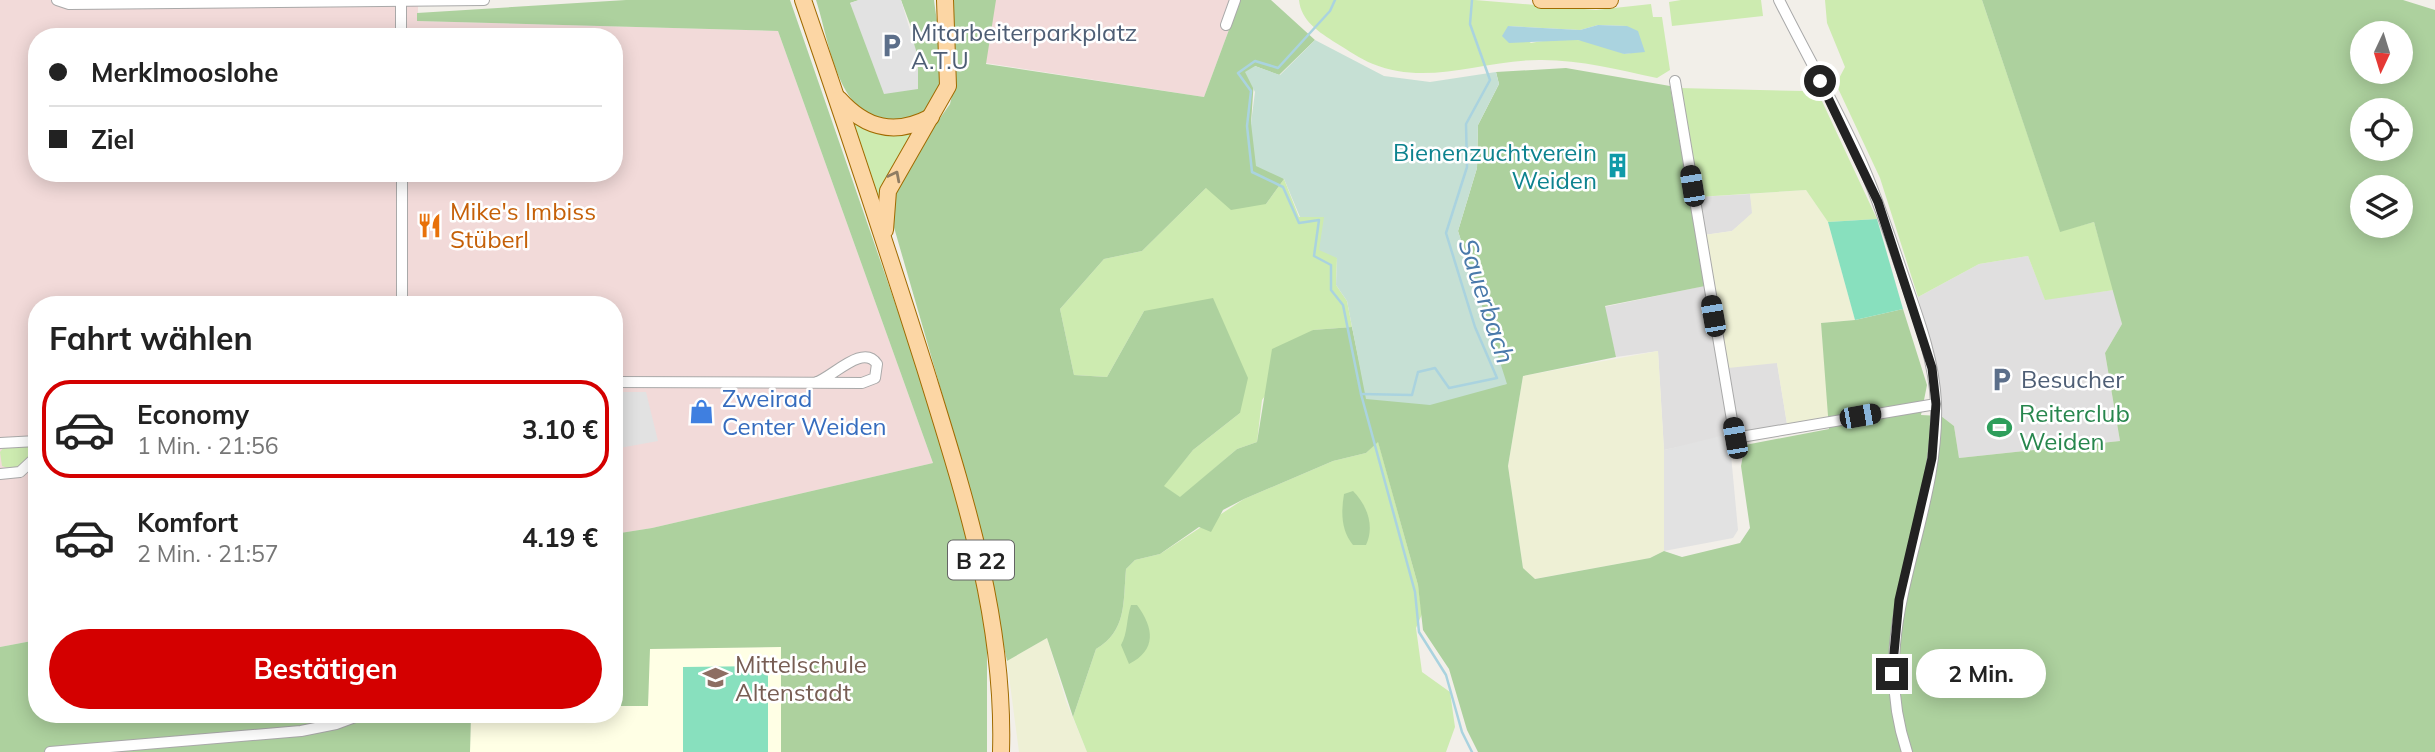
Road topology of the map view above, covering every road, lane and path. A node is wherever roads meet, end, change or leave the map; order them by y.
1 (57, 0) edge
2 (484, 0) edge
3 (803, 0) edge
4 (944, 0) edge
5 (1235, 0) edge
6 (1541, 0) edge
7 (1610, 0) edge
8 (1779, 0) edge
9 (401, 2) edge
10 (1226, 25) dead end
11 (401, 28) edge
12 (1675, 81) dead end
13 (836, 95) junction
14 (933, 116) junction
15 (402, 182) edge
16 (885, 243) junction
17 (402, 296) edge
18 (623, 382) edge
19 (815, 383) junction
20 (1936, 404) junction
21 (28, 442) edge
22 (0, 443) edge
23 (28, 464) edge
24 (0, 474) edge
25 (339, 723) edge
26 (50, 752) edge
27 (1000, 752) edge
28 (1907, 752) edge

1 - 9 street
2 - 9 street
3 - 13 main road, B 22
4 - 14 main road
5 - 10 street
6 - 7 main road
8 - 20 street
9 - 11 street
12 - 20 street
13 - 14 main road
13 - 16 main road, B 22
16 -> 14 main road
15 - 17 street
16 - 27 main road, B 22
18 - 19 street
19 - 19 street
20 - 28 street
21 - 22 street
23 - 24 street
25 - 26 street

